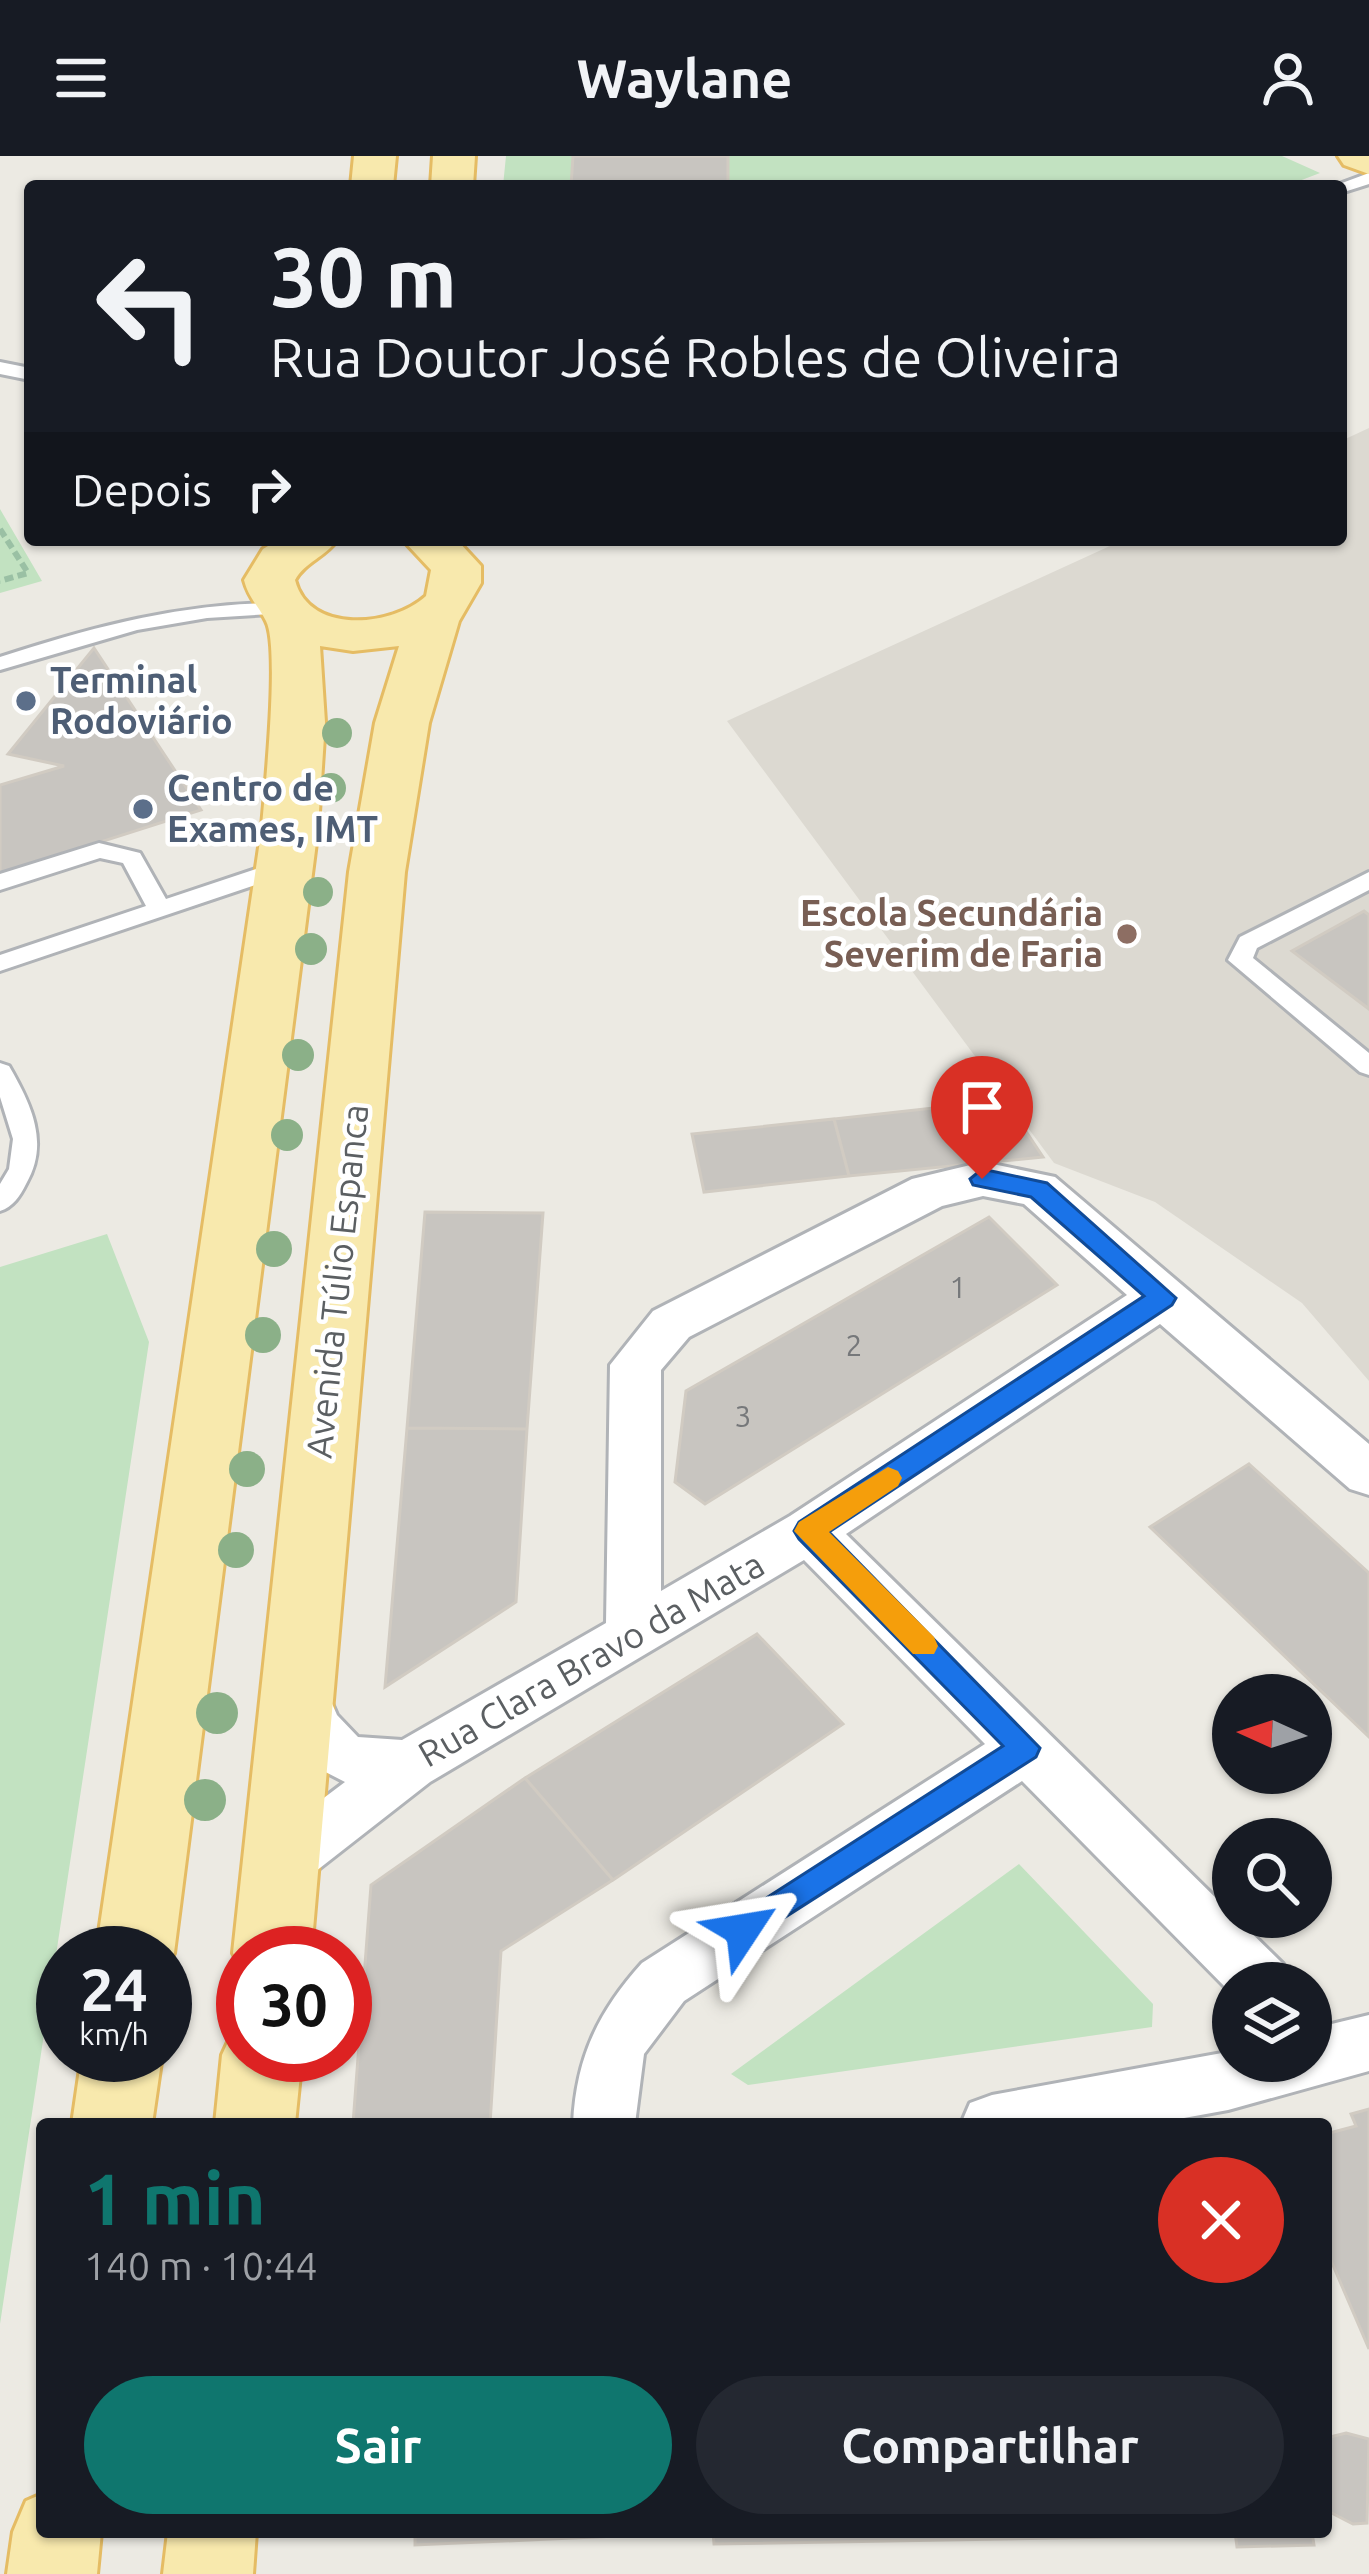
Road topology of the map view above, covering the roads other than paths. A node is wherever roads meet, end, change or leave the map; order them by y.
1 (1359, 156) edge
2 (1369, 161) edge
3 (300, 546) edge
4 (444, 558) edge
5 (286, 615) junction
6 (0, 664) edge
7 (283, 868) junction
8 (1369, 880) edge
9 (0, 881) edge
10 (160, 909) junction
11 (0, 963) edge
12 (1369, 1066) edge
13 (0, 1072) edge
14 (10, 1113) edge
15 (0, 1202) edge
16 (1162, 1298) junction
17 (1369, 1474) edge
18 (809, 1531) junction
19 (633, 1633) junction
20 (297, 1687) junction
21 (1025, 1748) junction
22 (410, 1765) junction
23 (281, 1864) junction
24 (139, 1926) edge
25 (275, 1926) edge
26 (1241, 1962) edge
27 (118, 2082) edge
28 (259, 2082) edge
29 (1271, 2082) edge
30 (1238, 2103) edge
31 (113, 2118) edge
32 (256, 2118) edge
33 (604, 2118) edge
34 (1062, 2118) edge
35 (56, 2538) edge
36 (211, 2538) edge
37 (52, 2574) edge
38 (208, 2574) edge

1 - 2 main road
3 - 5 main road
4 - 5 main road, Avenida Túlio Espanca
4 - 20 main road, Avenida Túlio Espanca
5 - 6 lane
5 - 7 main road
7 - 10 lane
7 - 24 main road
8 - 12 lane
9 - 10 lane
10 - 11 lane
13 - 14 lane
14 - 15 lane
16 - 17 street
16 - 18 street, Rua Clara Bravo da Mata
16 - 19 street
18 - 19 street, Rua Clara Bravo da Mata
18 - 21 street
19 - 22 street, Rua Clara Bravo da Mata
20 - 22 street
20 - 23 main road, Avenida Túlio Espanca
21 - 26 street
21 - 33 street
22 - 23 street, Rua Clara Bravo da Mata
23 - 25 main road, Avenida Túlio Espanca
27 - 31 main road
28 - 32 main road
29 - 30 street
30 - 34 street
35 - 37 main road
36 - 38 main road

